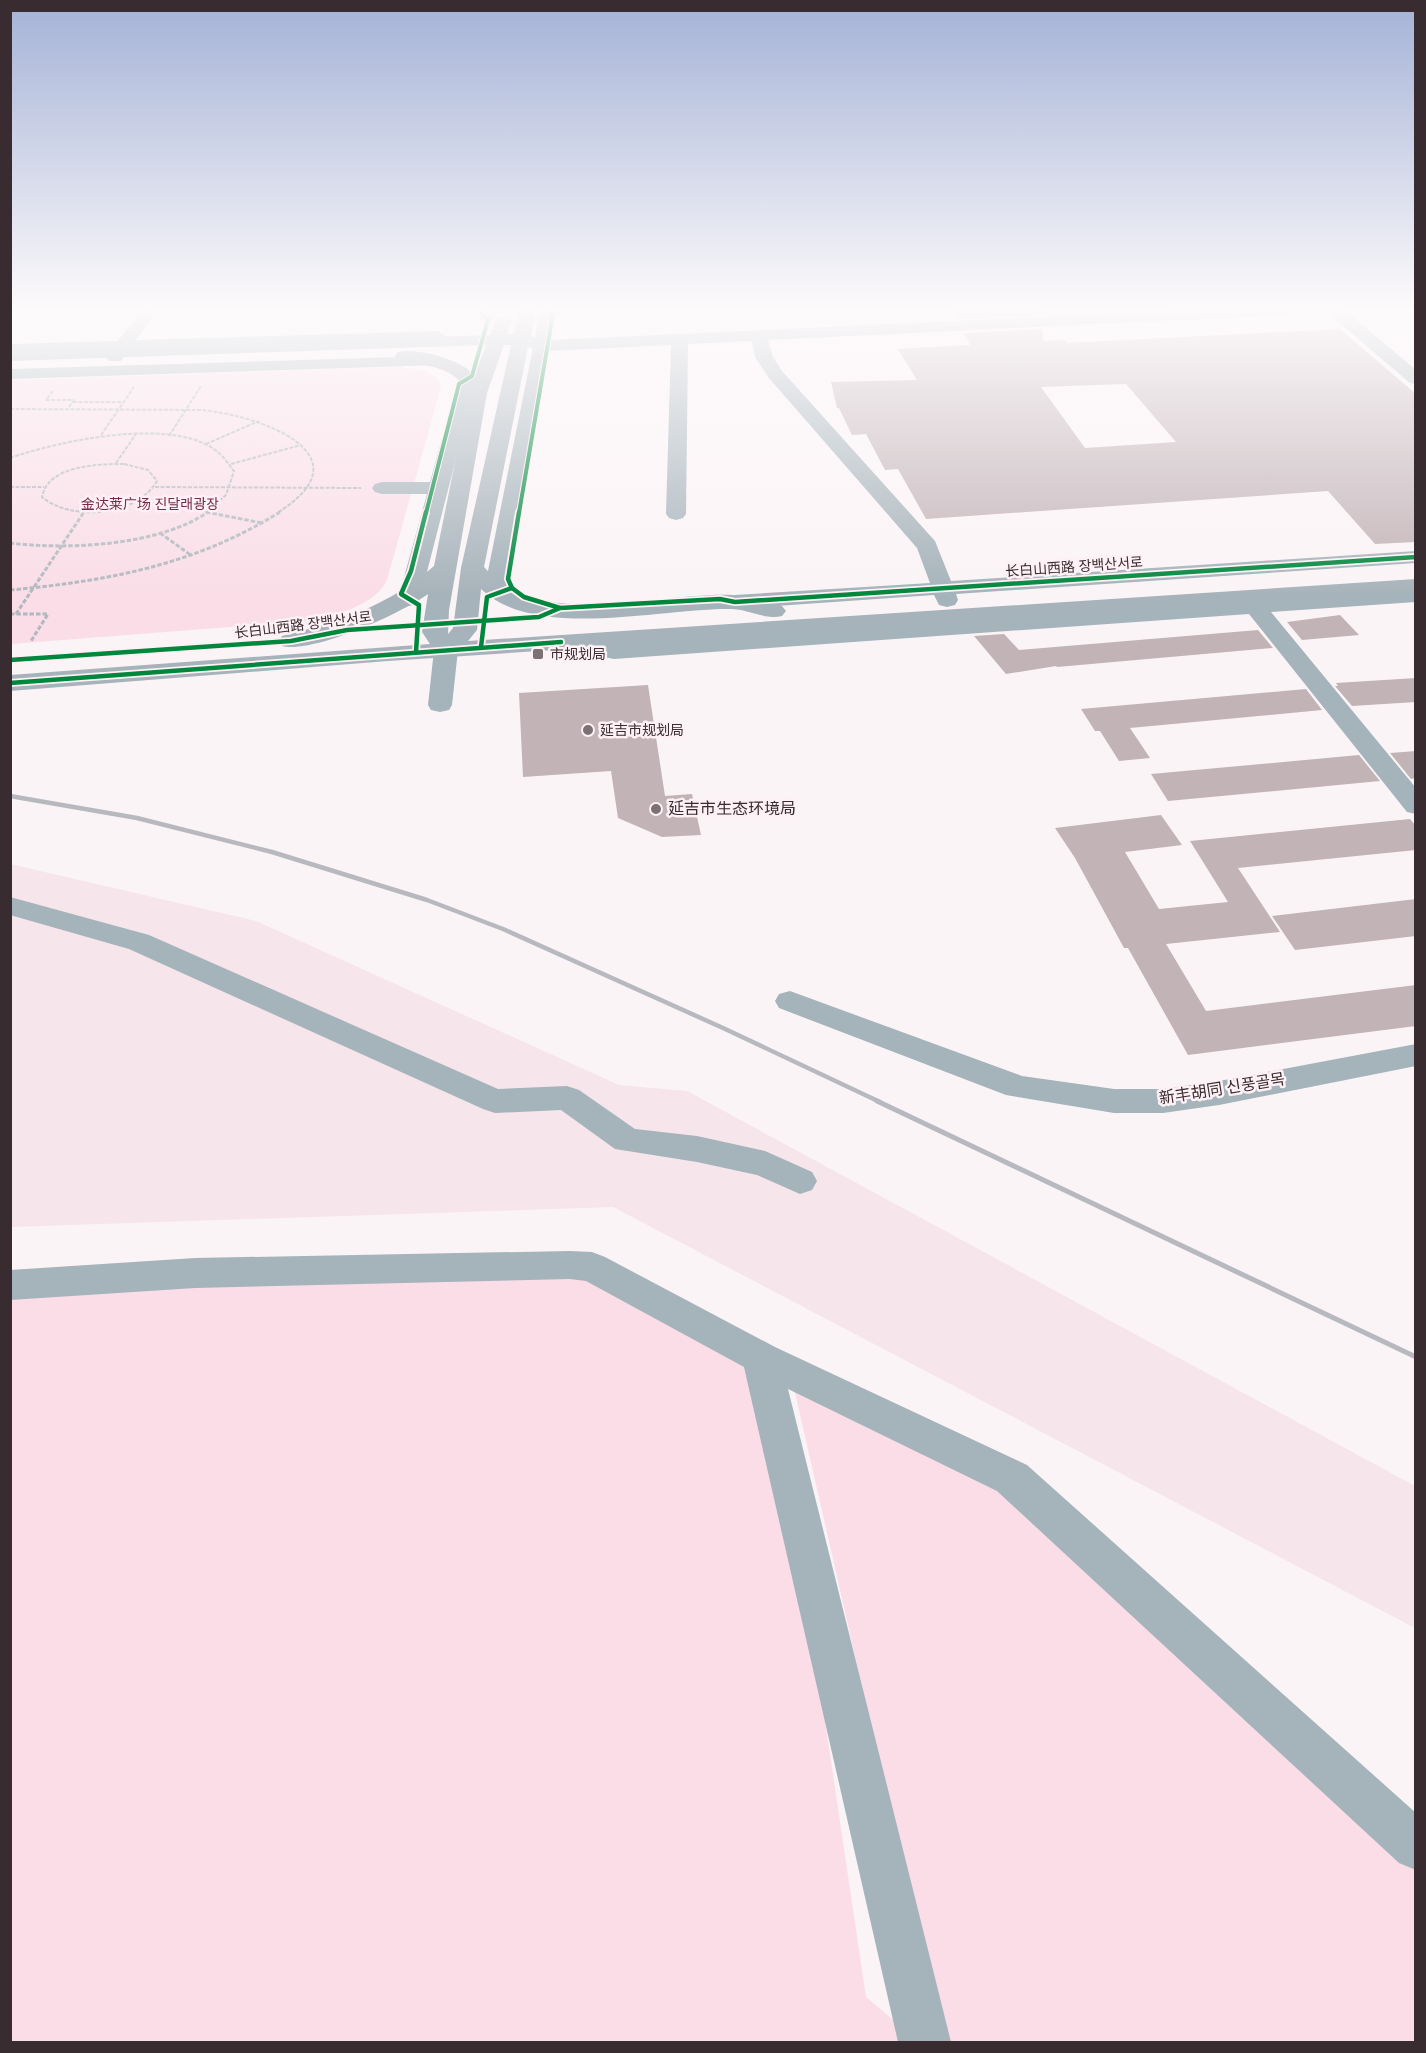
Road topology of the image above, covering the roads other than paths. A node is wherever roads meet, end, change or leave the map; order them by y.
1 (467, 404) edge
2 (471, 404) edge
3 (507, 404) edge
4 (531, 404) edge
5 (679, 404) edge
6 (801, 404) edge
7 (382, 488) road end
8 (438, 488) junction
9 (676, 514) dead end
10 (1416, 557) edge
11 (472, 568) junction
12 (444, 569) junction
13 (1416, 570) edge
14 (1416, 586) edge
15 (500, 592) junction
16 (945, 594) junction
17 (1416, 595) edge
18 (409, 598) junction
19 (735, 602) junction
20 (1250, 602) junction
21 (774, 611) junction
22 (465, 630) junction
23 (440, 641) junction
24 (290, 651) junction
25 (10, 660) edge
26 (10, 683) edge
27 (440, 705) dead end
28 (1416, 806) edge
29 (10, 906) edge
30 (790, 1001) dead end
31 (1416, 1055) edge
32 (800, 1181) dead end
33 (10, 1285) edge
34 (761, 1358) junction
35 (1416, 1846) edge
36 (924, 2043) edge

1 - 8 street
2 - 12 main road
3 - 11 main road
4 - 15 street
5 - 9 street
6 - 16 street
7 - 8 street
8 - 18 street
10 - 16 street, 长白山西路 장백산서로
11 - 15 main road
11 - 22 main road
12 - 18 main road
12 - 23 main road
13 - 16 main road, 长白山西路 장백산서로
14 - 20 main road, 长白山西路 장백산서로
15 - 19 main road
16 - 19 street, 长白山西路 장백산서로
16 - 21 main road, 长白山西路 장백산서로
17 - 20 street, 长白山西路 장백산서로
18 - 24 main road
19 - 21 main road
20 - 23 main road, 长白山西路 장백산서로
20 - 28 street
21 - 22 main road, 长白山西路 장백산서로
22 - 23 main road, 长白山西路 장백산서로
23 - 24 main road, 长白山西路 장백산서로
23 - 27 street
24 - 25 main road, 长白山西路 장백산서로
24 - 26 main road, 长白山西路 장백산서로
29 - 32 street
30 - 31 street, 新丰胡同 신풍골목
33 - 34 street
34 - 35 street
34 - 36 street

